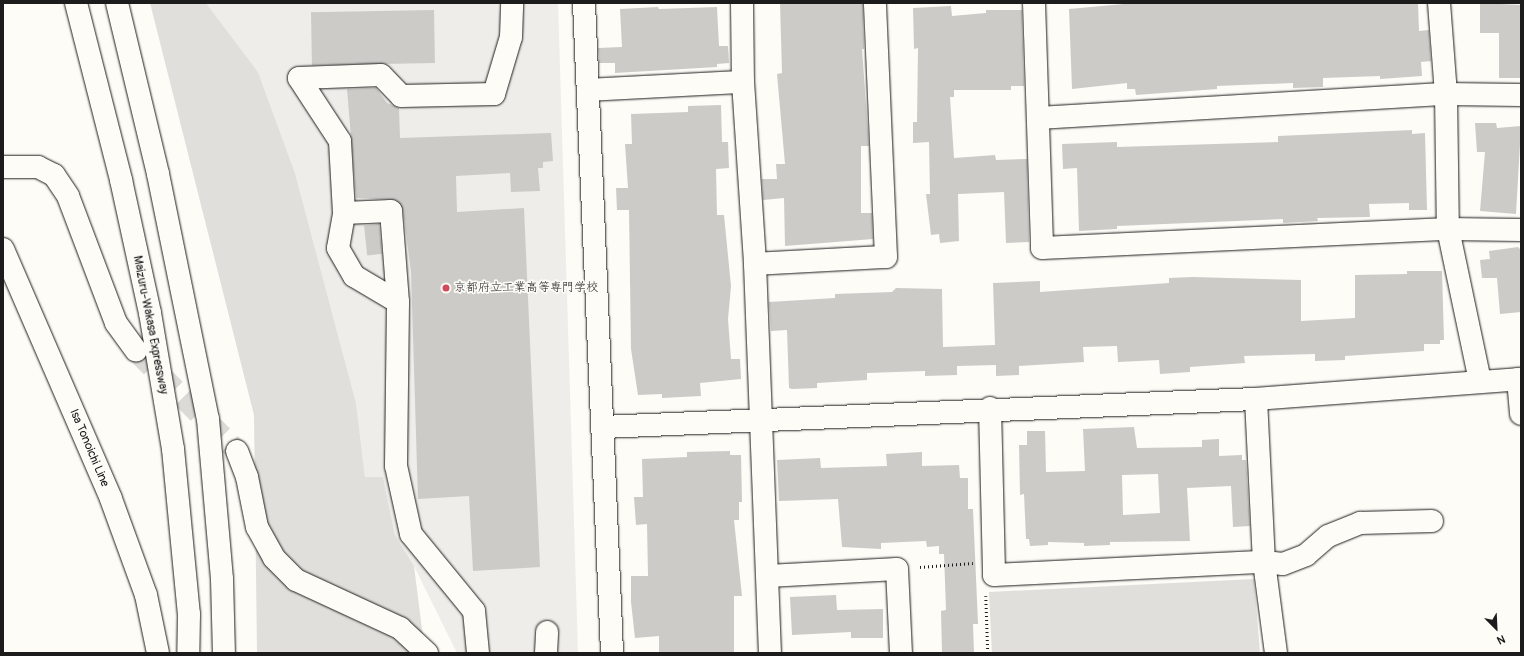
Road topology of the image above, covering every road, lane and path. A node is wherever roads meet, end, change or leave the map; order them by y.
1 (76, 3) edge
2 (117, 3) edge
3 (512, 3) edge
4 (584, 3) edge
5 (742, 3) edge
6 (875, 3) edge
7 (1034, 3) edge
8 (1439, 3) edge
9 (743, 82) junction
10 (588, 90) junction
11 (1446, 94) junction
12 (1521, 95) edge
13 (1038, 118) junction
14 (3, 168) edge
15 (344, 213) junction
16 (1448, 229) junction
17 (1521, 230) edge
18 (3, 249) edge
19 (755, 264) junction
20 (398, 302) junction
21 (136, 351) tunnel mouth
22 (1519, 379) edge
23 (1480, 381) junction
24 (1256, 399) junction
25 (990, 408) junction
26 (1521, 414) edge
27 (761, 419) junction
28 (603, 427) junction
29 (237, 451) tunnel mouth
30 (1432, 521) dead end
31 (1264, 562) junction
32 (897, 569) junction
33 (990, 575) junction
34 (768, 576) junction
35 (158, 653) edge
36 (188, 653) edge
37 (224, 653) edge
38 (427, 653) edge
39 (478, 653) edge
40 (612, 653) edge
41 (770, 653) edge
42 (901, 653) edge
43 (988, 653) edge
44 (1276, 653) edge

1 - 36 main road, Maizuru-Wakasa Expressway
2 - 37 main road
3 - 15 main road
4 - 10 main road
5 - 9 main road
6 - 19 main road
7 - 13 main road
8 - 11 main road
9 - 10 main road
9 - 19 main road
10 - 28 main road
11 - 12 main road
11 - 13 main road
11 - 16 main road
13 - 16 main road
14 - 21 main road
15 - 20 main road
15 - 20 main road
16 - 17 main road
16 - 23 main road
18 - 35 main road, Isa Tonoichi Line
19 - 27 main road
20 - 39 main road
22 - 23 main road
22 - 26 main road
23 - 24 main road
24 - 25 main road
24 - 31 main road
25 - 27 main road
25 - 33 main road
27 - 28 main road
27 - 34 main road
28 - 40 main road
29 - 38 main road
30 - 31 main road
31 - 33 main road
31 - 44 main road
32 - 33 path
32 - 34 main road
32 - 42 main road
33 - 43 path
34 - 41 main road

